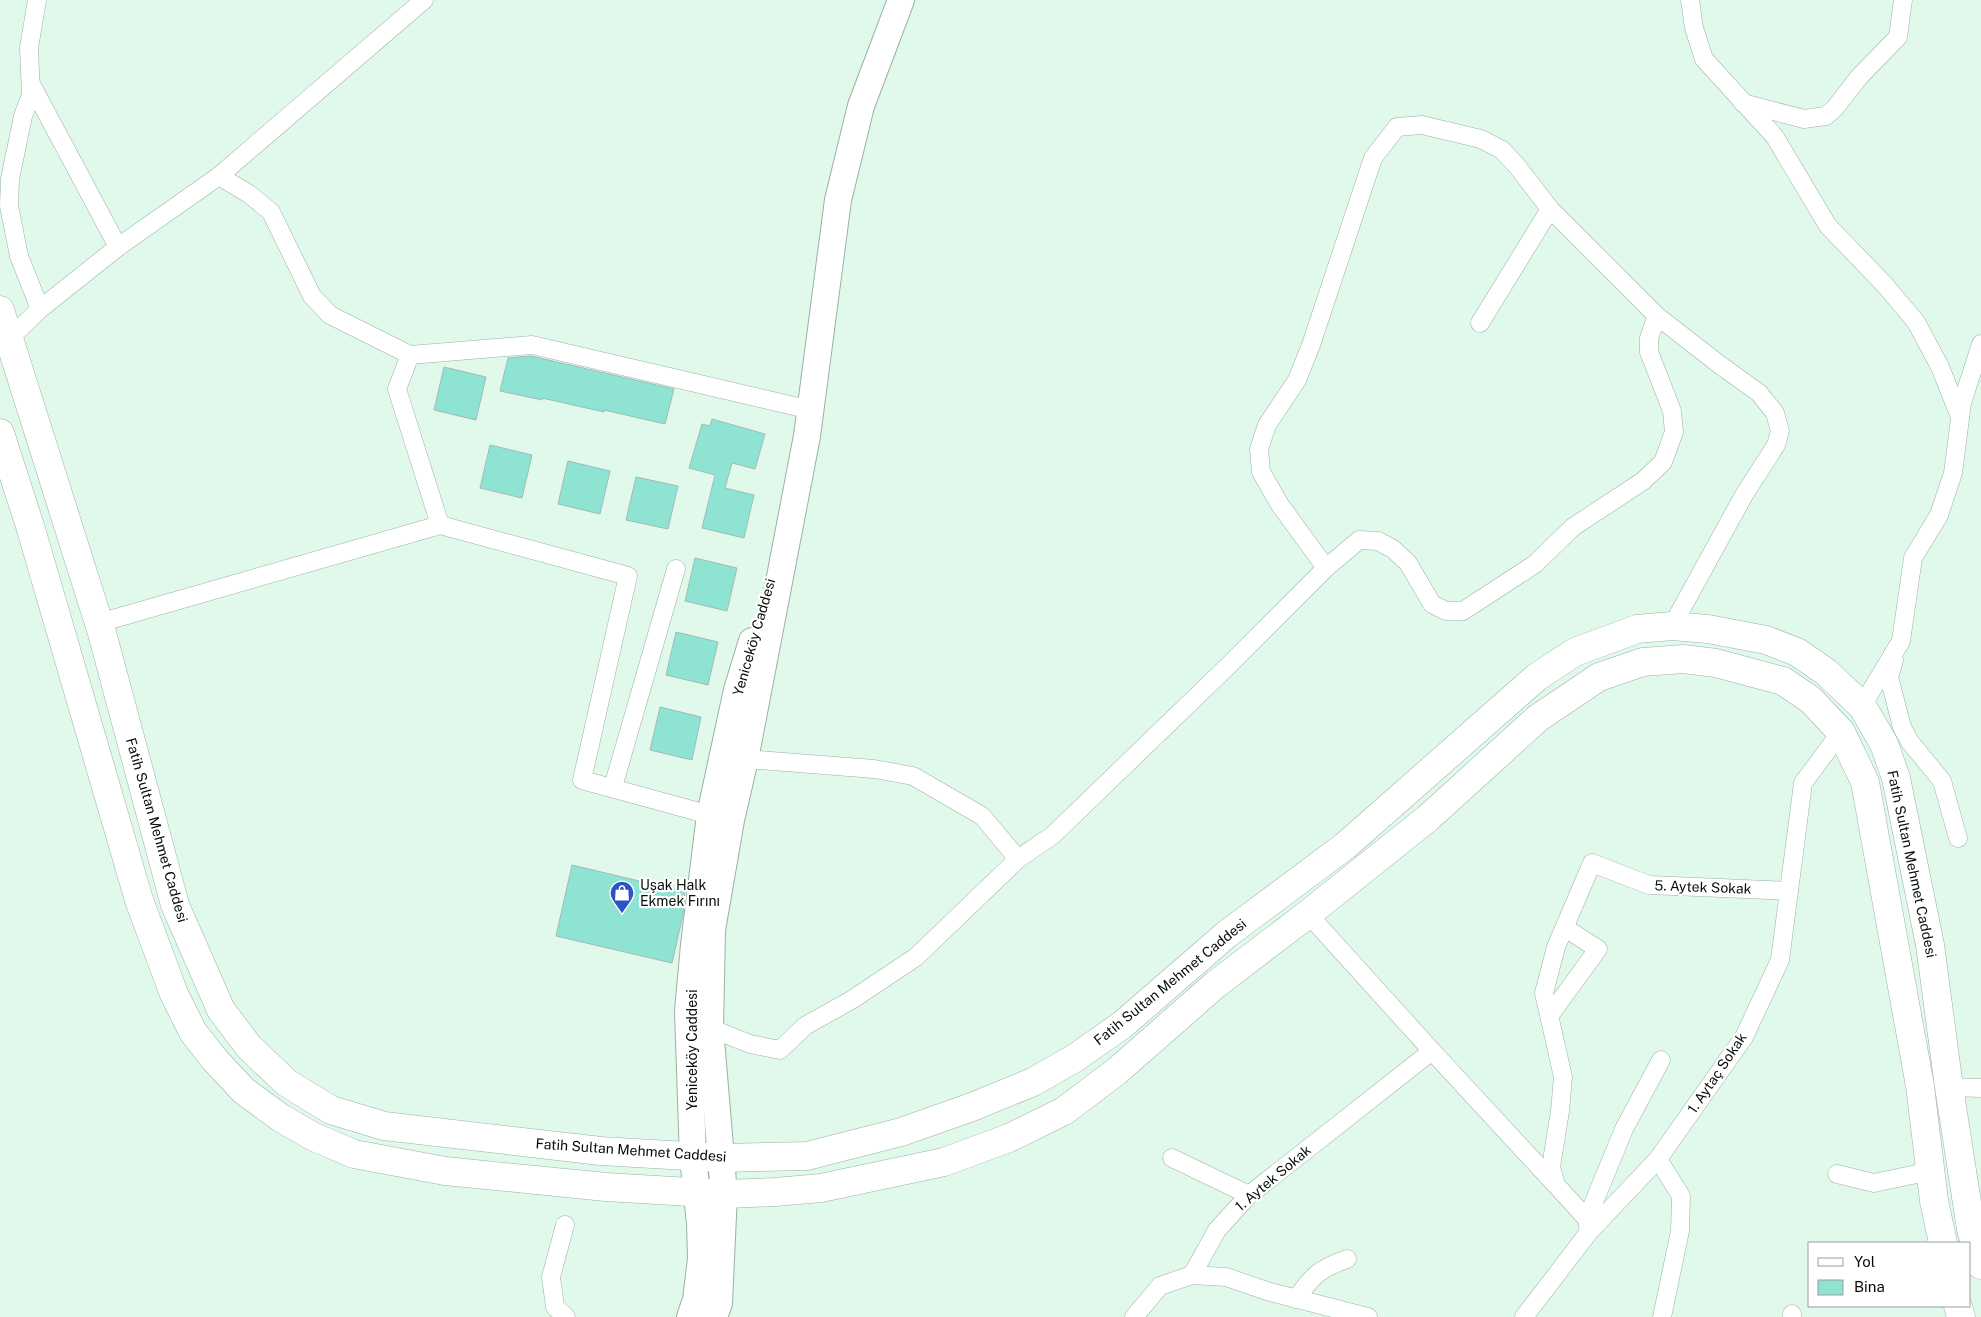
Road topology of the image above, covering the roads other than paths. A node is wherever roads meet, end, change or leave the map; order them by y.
1 (37, 0) edge
2 (424, 0) edge
3 (900, 0) edge
4 (1690, 0) edge
5 (1903, 0) edge
6 (30, 84) junction
7 (1741, 102) junction
8 (219, 176) junction
9 (1550, 208) junction
10 (118, 248) junction
11 (40, 309) junction
12 (0, 310) edge
13 (1657, 316) junction
14 (1480, 323) dead end
15 (10, 338) junction
16 (1981, 344) edge
17 (410, 355) junction
18 (811, 410) junction
19 (1960, 417) junction
20 (0, 433) edge
21 (440, 525) junction
22 (782, 565) junction
23 (1326, 568) junction
24 (676, 569) dead end
25 (98, 623) junction
26 (1672, 626) junction
27 (1901, 641) junction
28 (1862, 706) junction
29 (1841, 732) junction
30 (745, 759) junction
31 (614, 787) junction
32 (721, 818) junction
33 (1958, 838) dead end
34 (1018, 859) junction
35 (1789, 891) junction
36 (1308, 914) junction
37 (1565, 928) junction
38 (1550, 1015) junction
39 (710, 1028) junction
40 (1432, 1051) junction
41 (1661, 1060) dead end
42 (1949, 1087) junction
43 (1981, 1088) edge
44 (694, 1158) junction
45 (721, 1158) junction
46 (1172, 1158) dead end
47 (1658, 1159) junction
48 (1931, 1172) junction
49 (1837, 1174) dead end
50 (1556, 1185) junction
51 (696, 1192) junction
52 (724, 1194) junction
53 (1249, 1195) junction
54 (565, 1225) dead end
55 (1588, 1226) junction
56 (1944, 1242) edge
57 (1347, 1259) dead end
58 (1981, 1265) edge
59 (1192, 1275) junction
60 (1296, 1299) junction
61 (566, 1317) edge
62 (690, 1317) edge
63 (714, 1317) edge
64 (1134, 1317) edge
65 (1368, 1317) edge
66 (1524, 1317) edge
67 (1662, 1317) edge

1 - 6 street
2 - 8 street
3 - 18 street
4 - 7 street
5 - 7 street
6 - 10 street
6 - 11 street
7 - 19 street
8 - 10 street
8 - 17 street
9 - 13 street
9 - 14 street
9 - 23 street
10 - 11 street
11 - 15 street
12 - 15 main road, Fatih Sultan Mehmet Caddesi
13 - 23 street
13 - 26 street
15 - 25 main road, Fatih Sultan Mehmet Caddesi
16 - 19 street
17 - 18 street
17 - 21 street
18 - 22 street
19 - 27 street
20 - 51 main road, Fatih Sultan Mehmet Caddesi
21 - 25 street
21 - 31 street
22 - 30 street, Yeniceköy Caddesi
22 - 32 street, Yeniceköy Caddesi
23 - 34 street
24 - 31 street
25 - 44 main road, Fatih Sultan Mehmet Caddesi
26 - 28 main road, Fatih Sultan Mehmet Caddesi
26 - 45 main road, Fatih Sultan Mehmet Caddesi
27 - 28 street
27 - 33 street
28 - 29 main road
28 - 42 main road, Fatih Sultan Mehmet Caddesi
29 - 35 street, 1. Aytaç Sokak
29 - 36 main road, Fatih Sultan Mehmet Caddesi
29 - 48 main road, Fatih Sultan Mehmet Caddesi
30 - 32 street, Yeniceköy Caddesi
30 - 34 street
31 - 32 street
32 - 39 street, Yeniceköy Caddesi
32 - 44 street, Yeniceköy Caddesi
34 - 39 street
35 - 37 street, 5. Aytek Sokak
35 - 47 street, 1. Aytaç Sokak
36 - 40 street
36 - 52 main road, Fatih Sultan Mehmet Caddesi
37 - 38 street
37 - 38 street
38 - 50 street
39 - 45 street, Yeniceköy Caddesi
40 - 50 street
40 - 53 street, 1. Aytek Sokak
41 - 55 street
42 - 43 street
42 - 58 main road, Fatih Sultan Mehmet Caddesi
44 - 45 main road, Fatih Sultan Mehmet Caddesi
44 - 51 street, Yeniceköy Caddesi
45 - 52 street, Yeniceköy Caddesi
46 - 53 street
47 - 55 street, 1. Aytaç Sokak
47 - 67 street
48 - 49 street
48 - 56 main road, Fatih Sultan Mehmet Caddesi
50 - 55 street
51 - 52 main road, Fatih Sultan Mehmet Caddesi
51 - 62 street, Yeniceköy Caddesi
52 - 63 street, Yeniceköy Caddesi
53 - 59 street, 1. Aytek Sokak
54 - 61 street
55 - 66 street, 1. Aytaç Sokak
57 - 60 street
59 - 60 street
59 - 64 street
60 - 65 street

